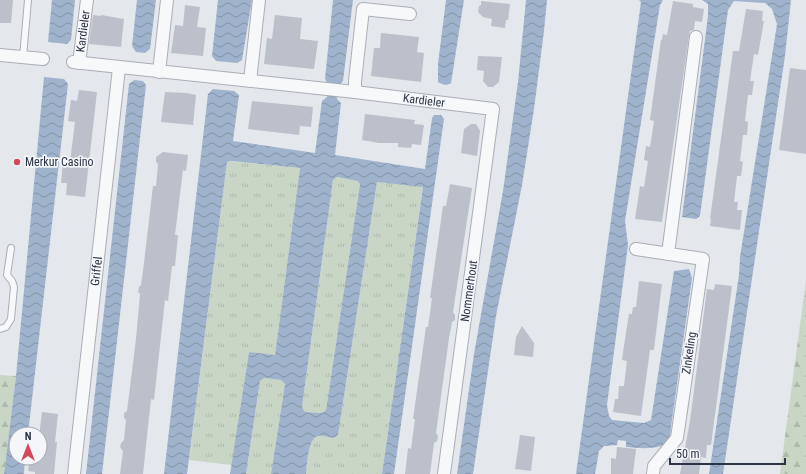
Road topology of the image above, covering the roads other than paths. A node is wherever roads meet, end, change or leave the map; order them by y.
1 (28, 0) edge
2 (86, 0) edge
3 (167, 0) edge
4 (259, 0) edge
5 (410, 14) dead end
6 (696, 37) dead end
7 (0, 55) edge
8 (23, 57) junction
9 (44, 59) dead end
10 (119, 68) junction
11 (159, 72) junction
12 (250, 81) junction
13 (355, 92) junction
14 (494, 109) joint
15 (11, 248) dead end
16 (636, 249) dead end
17 (668, 254) junction
18 (0, 329) edge
19 (74, 474) edge
20 (444, 474) edge
21 (653, 474) edge

1 - 8 lane
2 - 10 street, Kardieler
3 - 11 street
4 - 12 street
5 - 13 street
6 - 17 street
7 - 8 street
8 - 9 street
10 - 11 street, Kardieler
10 - 19 street, Griffel
11 - 12 street, Kardieler
12 - 13 street, Kardieler
13 - 14 street, Kardieler
14 - 20 street, Nommerhout
15 - 18 lane
16 - 17 street, Zinkeling
17 - 21 street, Zinkeling

